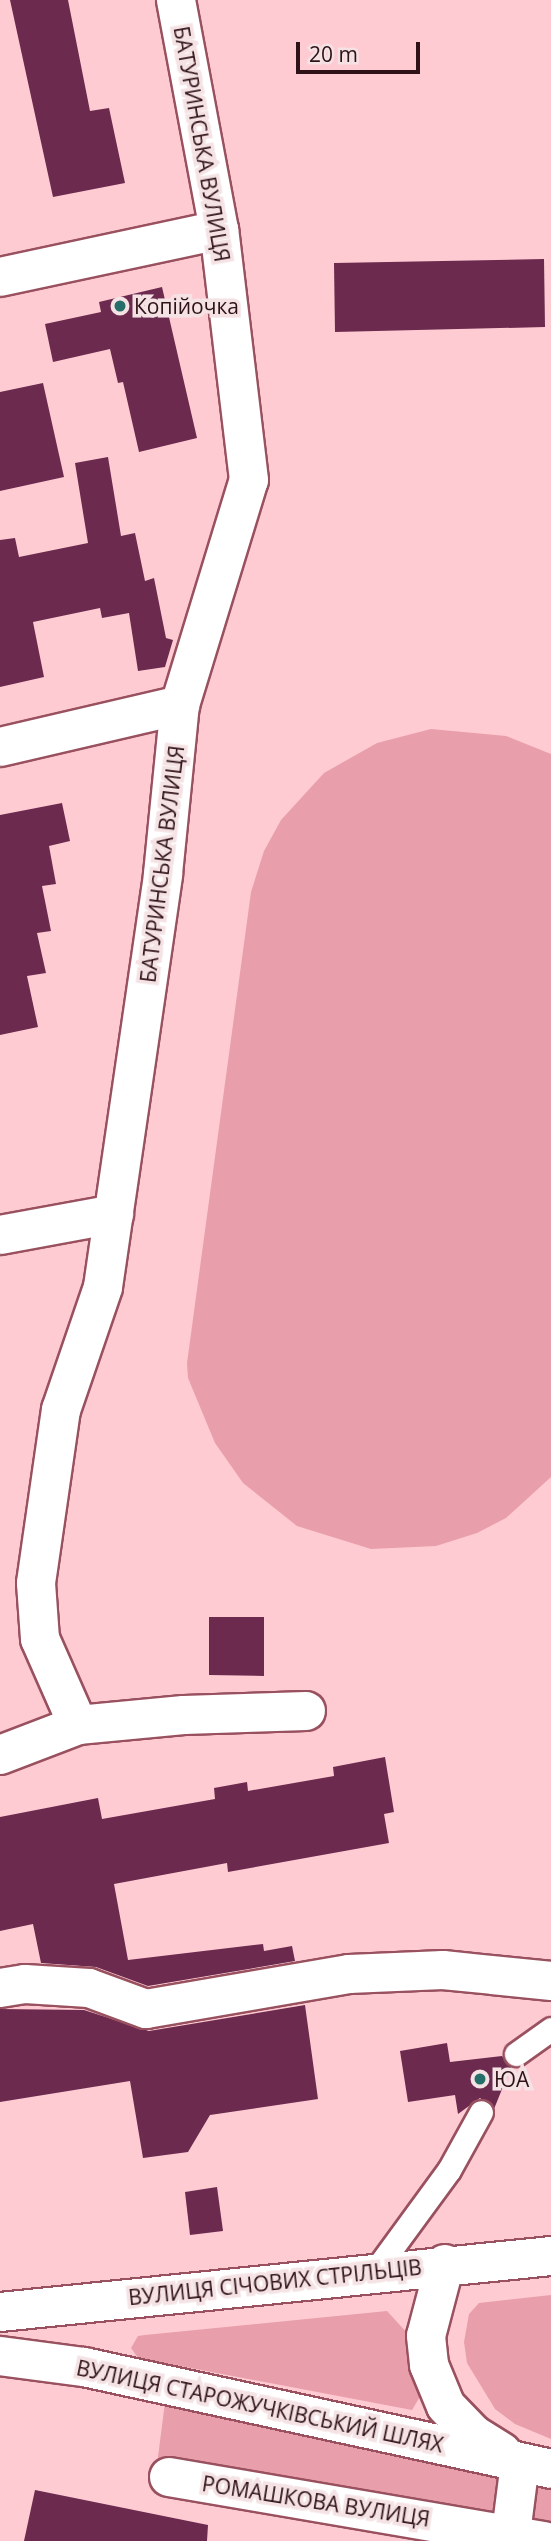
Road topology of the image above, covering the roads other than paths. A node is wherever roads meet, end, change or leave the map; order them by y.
1 (176, 0) edge
2 (219, 230) junction
3 (0, 277) edge
4 (180, 705) junction
5 (0, 747) edge
6 (114, 1214) junction
7 (0, 1236) edge
8 (306, 1711) dead end
9 (78, 1725) junction
10 (0, 1755) edge
11 (551, 1981) edge
12 (0, 1988) edge
13 (551, 2029) edge
14 (516, 2054) dead end
15 (481, 2112) dead end
16 (551, 2256) edge
17 (445, 2264) junction
18 (374, 2272) junction
19 (0, 2312) edge
20 (0, 2356) edge
21 (535, 2466) edge
22 (169, 2476) dead end
23 (522, 2540) edge

1 - 2 street, БАТУРИНСЬКА ВУЛИЦЯ
2 - 3 street
2 - 4 street, БАТУРИНСЬКА ВУЛИЦЯ
4 - 5 street
4 - 6 street, БАТУРИНСЬКА ВУЛИЦЯ
6 - 7 street
6 - 9 street, БАТУРИНСЬКА ВУЛИЦЯ
8 - 9 street
9 - 10 street
11 - 12 street
13 - 14 lane
15 - 18 lane
16 - 17 street, ВУЛИЦЯ СІЧОВИХ СТРІЛЬЦІВ
17 - 18 street, ВУЛИЦЯ СІЧОВИХ СТРІЛЬЦІВ
17 - 21 street, ВУЛИЦЯ СТАРОЖУЧКІВСЬКИЙ ШЛЯХ
18 - 19 street, ВУЛИЦЯ СІЧОВИХ СТРІЛЬЦІВ
20 - 21 street, ВУЛИЦЯ СТАРОЖУЧКІВСЬКИЙ ШЛЯХ
21 - 23 street
22 - 23 street, РОМАШКОВА ВУЛИЦЯ

